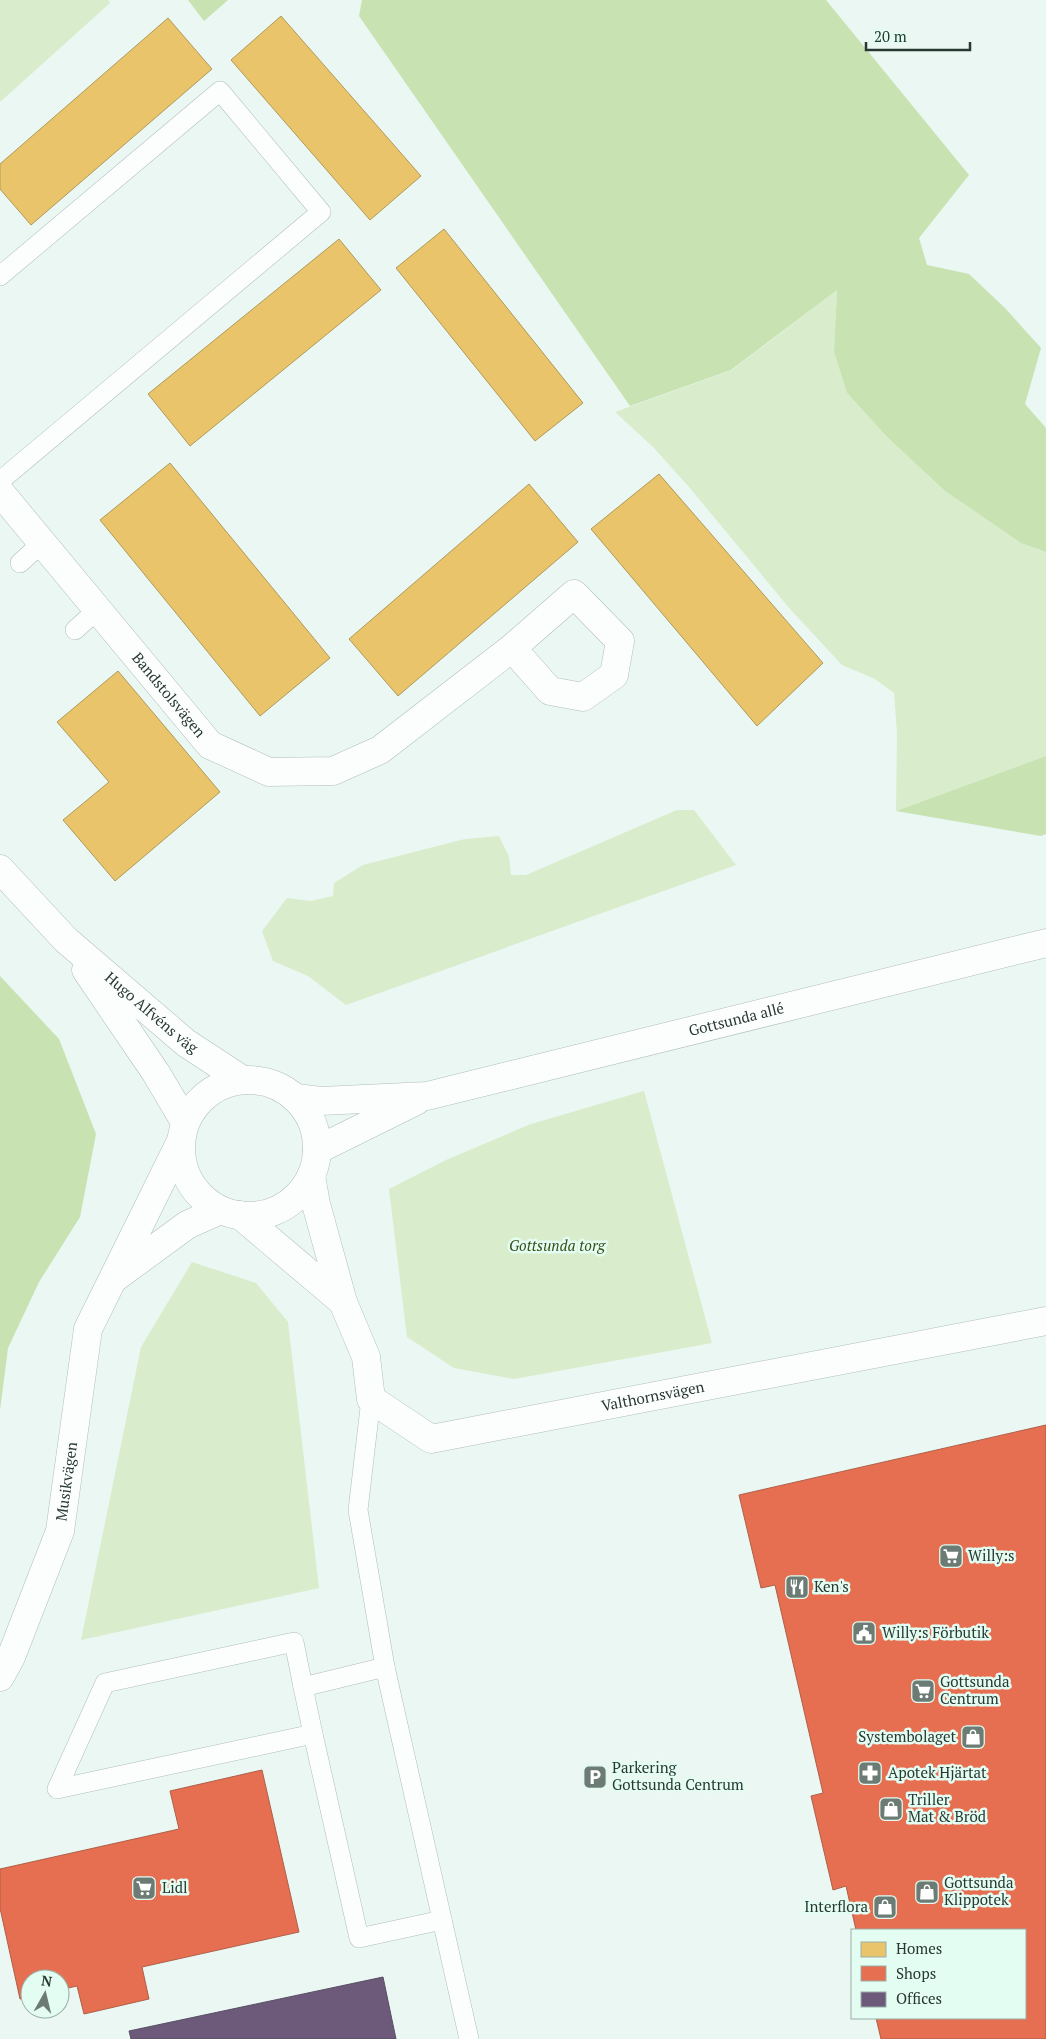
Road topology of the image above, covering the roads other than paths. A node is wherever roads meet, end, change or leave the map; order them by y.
1 (0, 276) edge
2 (0, 481) edge
3 (0, 492) edge
4 (42, 543) junction
5 (20, 563) dead end
6 (97, 610) junction
7 (75, 630) dead end
8 (512, 648) dead end
9 (0, 869) edge
10 (66, 940) junction
11 (1046, 943) edge
12 (241, 1079) junction
13 (427, 1096) junction
14 (296, 1098) junction
15 (183, 1132) junction
16 (317, 1150) junction
17 (311, 1176) junction
18 (230, 1212) junction
19 (110, 1281) junction
20 (343, 1302) junction
21 (1046, 1321) edge
22 (371, 1399) junction
23 (385, 1667) junction
24 (0, 1678) edge
25 (304, 1687) junction
26 (313, 1734) junction
27 (442, 1920) junction
28 (469, 2039) edge

1 - 2 lane
3 - 4 street, Bandstolsvägen
4 - 5 lane
4 - 6 street, Bandstolsvägen
6 - 7 lane
6 - 8 street, Bandstolsvägen
9 - 10 street, Hugo Alfvéns väg
10 - 12 street, Hugo Alfvéns väg
10 - 15 street, Hugo Alfvéns väg
11 - 13 street, Gottsunda allé
12 - 14 street
12 - 15 street
13 - 14 street, Gottsunda allé
13 - 16 street, Gottsunda allé
14 - 16 street
15 - 18 street
15 - 19 street, Musikvägen
16 - 17 street
17 - 18 street
17 - 20 street
18 - 19 street, Musikvägen
18 - 20 street
19 - 24 street, Musikvägen
20 - 22 street
21 - 22 street, Valthornsvägen
22 - 23 lane
23 - 25 lane
23 - 27 lane
25 - 26 lane
25 - 26 lane
26 - 27 lane
27 - 28 lane

